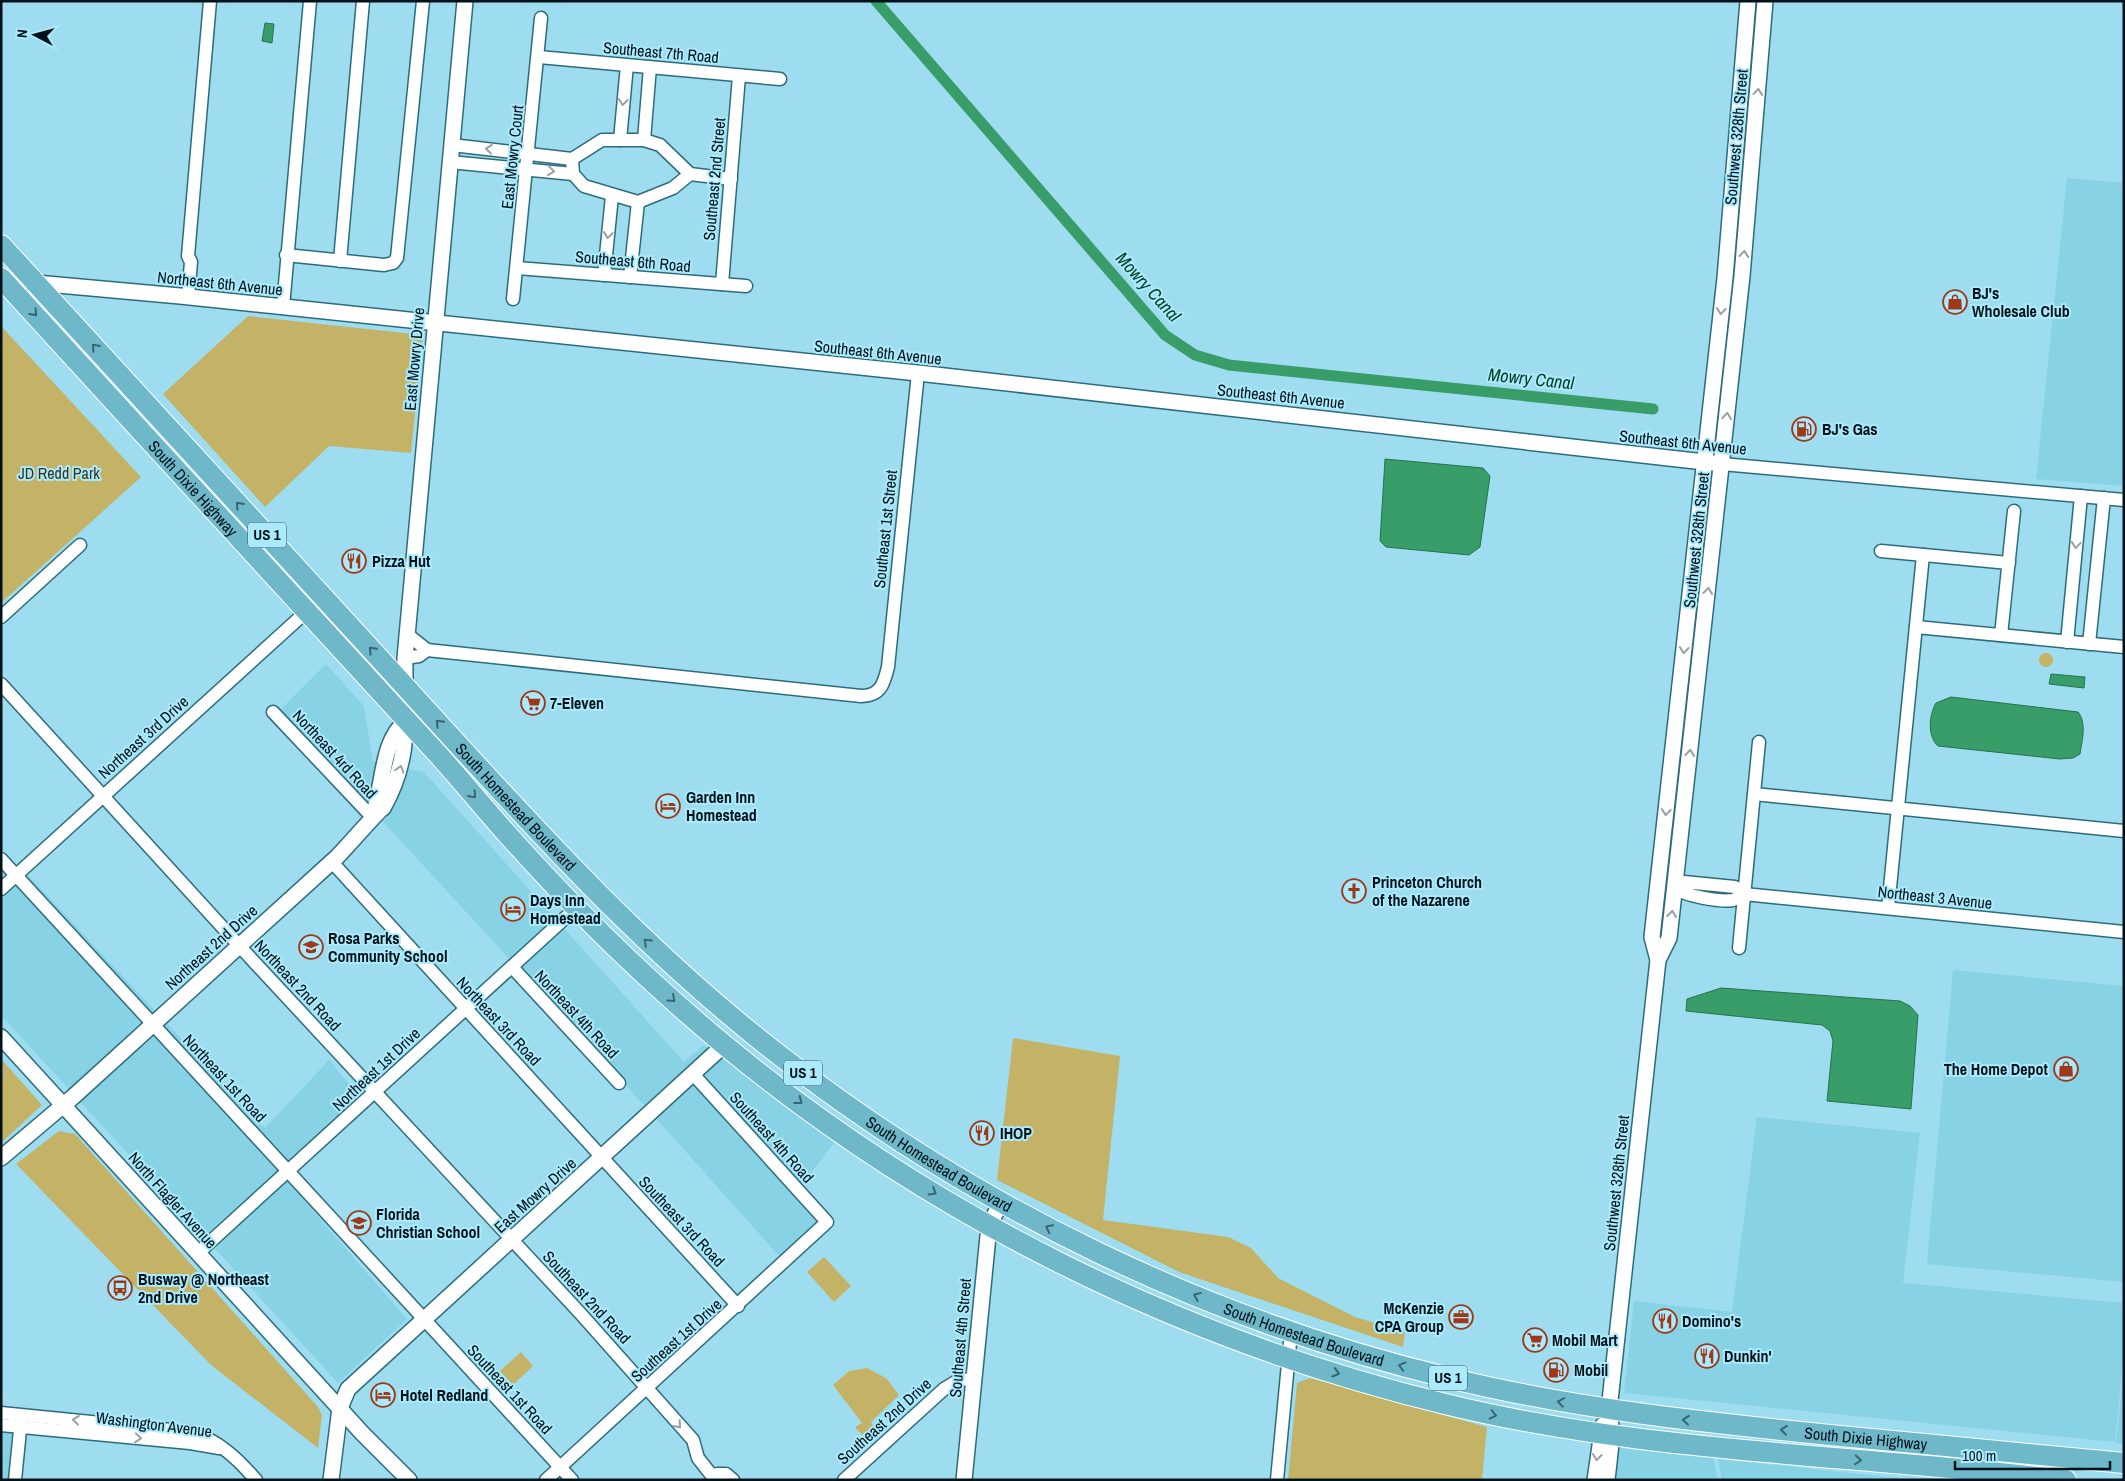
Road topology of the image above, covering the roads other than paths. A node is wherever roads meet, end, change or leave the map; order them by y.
1 (210, 1) edge
2 (310, 1) edge
3 (363, 1) edge
4 (423, 1) edge
5 (465, 1) edge
6 (1748, 1) edge
7 (1766, 1) edge
8 (541, 18) dead end
9 (539, 57) junction
10 (627, 65) junction
11 (650, 67) junction
12 (739, 76) junction
13 (780, 79) dead end
14 (620, 140) junction
15 (644, 140) junction
16 (452, 145) junction
17 (529, 153) junction
18 (572, 159) junction
19 (450, 162) junction
20 (527, 168) junction
21 (573, 174) junction
22 (690, 174) junction
23 (731, 179) junction
24 (612, 196) junction
25 (638, 202) junction
26 (1, 245) edge
27 (286, 255) junction
28 (340, 261) junction
29 (517, 268) junction
30 (604, 275) junction
31 (1, 277) edge
32 (630, 277) junction
33 (36, 283) junction
34 (722, 284) junction
35 (746, 286) dead end
36 (184, 296) junction
37 (513, 299) dead end
38 (283, 307) junction
39 (435, 323) junction
40 (918, 373) junction
41 (1705, 463) junction
42 (1722, 464) junction
43 (2081, 496) junction
44 (2104, 498) junction
45 (2124, 500) edge
46 (2014, 511) dead end
47 (80, 545) dead end
48 (1881, 550) dead end
49 (1923, 555) junction
50 (2009, 563) junction
51 (307, 610) junction
52 (2070, 612) junction
53 (2091, 614) junction
54 (1, 617) edge
55 (1916, 627) junction
56 (408, 635) junction
57 (2002, 635) junction
58 (2067, 642) junction
59 (2089, 644) junction
60 (2124, 647) edge
61 (427, 650) junction
62 (406, 658) junction
63 (1, 684) edge
64 (405, 686) junction
65 (273, 712) dead end
66 (406, 720) junction
67 (1759, 742) dead end
68 (1754, 794) junction
69 (102, 796) junction
70 (1898, 809) junction
71 (375, 814) junction
72 (2124, 830) edge
73 (1, 859) edge
74 (331, 861) junction
75 (16, 876) junction
76 (1675, 888) junction
77 (1, 889) edge
78 (1744, 894) junction
79 (576, 908) junction
80 (1888, 908) junction
81 (2124, 932) edge
82 (239, 946) junction
83 (1739, 948) dead end
84 (627, 958) junction
85 (1658, 960) junction
86 (512, 967) junction
87 (466, 1009) junction
88 (734, 1018) junction
89 (153, 1024) junction
90 (1, 1037) edge
91 (724, 1045) junction
92 (693, 1074) junction
93 (619, 1084) dead end
94 (375, 1092) junction
95 (834, 1096) junction
96 (63, 1106) junction
97 (1, 1158) edge
98 (602, 1158) junction
99 (288, 1170) junction
100 (1001, 1201) junction
101 (827, 1222) joint
102 (990, 1225) junction
103 (512, 1240) junction
104 (198, 1253) junction
105 (738, 1306) junction
106 (424, 1320) junction
107 (1292, 1332) junction
108 (1289, 1358) junction
109 (974, 1379) junction
110 (646, 1388) junction
111 (340, 1408) junction
112 (1609, 1410) junction
113 (1, 1413) edge
114 (21, 1421) junction
115 (1, 1425) edge
116 (1606, 1434) junction
117 (2124, 1463) edge
118 (560, 1467) junction
119 (1918, 1472) edge
120 (15, 1480) edge
121 (256, 1480) edge
122 (331, 1480) edge
123 (409, 1480) edge
124 (546, 1480) edge
125 (572, 1480) edge
126 (733, 1480) edge
127 (844, 1480) edge
128 (964, 1480) edge
129 (1277, 1480) edge
130 (1595, 1480) edge
131 (1607, 1480) edge
132 (2066, 1480) edge

1 - 36 street
2 - 27 street
3 - 28 street
4 - 28 street
5 - 16 street, East Mowry Drive
6 -> 41 street, Southwest 328th Street
42 -> 7 street, Southwest 328th Street
8 - 9 street, East Mowry Court
9 - 10 street, Southeast 7th Road
9 - 17 street, East Mowry Court
10 - 11 street, Southeast 7th Road
10 -> 14 street
11 - 12 street, Southeast 7th Road
11 - 15 street
12 - 13 street, Southeast 7th Road
12 - 23 street, Southeast 2nd Street
14 - 15 street
14 - 18 street
15 - 22 street
17 -> 16 street
16 - 19 street, East Mowry Drive
17 - 18 street
17 - 20 street, East Mowry Court
18 - 21 street
19 - 20 street
19 - 39 street, East Mowry Drive
20 -> 21 street
20 - 29 street, East Mowry Court
21 - 24 street
22 - 23 street
22 - 25 street
23 - 34 street, Southeast 2nd Street
24 - 25 street
24 -> 30 street
25 - 32 street
26 - 33 highway, South Dixie Highway / US 1
27 - 28 street
27 - 38 street
29 - 30 street, Southeast 6th Road
29 - 37 street, East Mowry Court
30 - 32 street, Southeast 6th Road
31 - 33 street, Northeast 6th Avenue
31 -> 51 highway, South Dixie Highway / US 1
32 - 34 street, Southeast 6th Road
33 - 36 street, Northeast 6th Avenue
64 -> 33 highway, South Dixie Highway / US 1
34 - 35 street, Southeast 6th Road
36 - 38 street, Northeast 6th Avenue
38 - 39 street, Northeast 6th Avenue
39 - 40 street, Southeast 6th Avenue
39 - 56 street, East Mowry Drive
40 - 41 street, Southeast 6th Avenue
40 - 61 street, Southeast 1st Street
41 - 42 street, Southeast 6th Avenue
41 -> 85 street, Southwest 328th Street
42 - 43 street, Southeast 6th Avenue
76 -> 42 street, Southwest 328th Street
43 - 44 street, Southeast 6th Avenue
43 -> 52 street
44 - 45 street, Southeast 6th Avenue
44 - 53 street
46 - 50 street
47 - 54 street
48 - 49 street
49 - 50 street
49 - 55 street
50 - 57 street
51 - 66 highway, South Dixie Highway / US 1
51 - 69 street, Northeast 3rd Drive
52 - 53 street
52 - 58 street
53 - 59 street
55 - 57 street
55 - 70 street
56 - 61 street
56 - 62 street, East Mowry Drive
57 - 58 street
58 - 59 street
59 - 60 street
61 - 62 street
62 - 64 street, East Mowry Drive
63 - 69 street, Northeast 2nd Road
64 - 66 street, East Mowry Drive
88 -> 64 highway, South Homestead Boulevard / US 1
65 - 71 street, Northeast 4rd Road
66 - 71 street
66 -> 79 highway, South Homestead Boulevard / US 1
67 - 68 street
68 - 70 street
68 - 78 street
69 - 75 street, Northeast 3rd Drive
69 - 82 street, Northeast 2nd Road
70 - 72 street
70 - 80 street
71 - 74 street, Northeast 2nd Drive
73 - 75 street, Northeast 1st Road
74 - 82 street, Northeast 2nd Drive
74 - 87 street, Northeast 3rd Road
75 - 77 street, Northeast 3rd Drive
75 - 89 street, Northeast 1st Road
76 - 78 street, Northeast 3 Avenue
85 -> 76 street, Southwest 328th Street
78 - 80 street, Northeast 3 Avenue
78 - 83 street
79 - 84 highway, South Homestead Boulevard / US 1
79 - 86 street, Northeast 1st Drive
80 - 81 street, Northeast 3 Avenue
82 - 89 street, Northeast 2nd Drive
82 - 94 street, Northeast 2nd Road
84 - 88 highway
84 -> 91 highway, South Homestead Boulevard / US 1
85 - 112 street, Southwest 328th Street
86 - 87 street, Northeast 1st Drive
86 - 93 street, Northeast 4th Road
87 - 94 street, Northeast 1st Drive
87 - 98 street, Northeast 3rd Road
88 - 95 highway, South Homestead Boulevard / US 1
89 - 96 street, Northeast 2nd Drive
89 - 99 street, Northeast 1st Road
90 - 96 street, North Flagler Avenue
91 - 92 street, East Mowry Drive
91 - 95 highway
91 -> 102 highway, South Homestead Boulevard / US 1
92 - 98 street, East Mowry Drive
92 - 101 street, Southeast 4th Road
94 - 99 street, Northeast 1st Drive
94 - 103 street, Northeast 2nd Road
95 - 100 highway, South Homestead Boulevard / US 1
96 - 97 street, Northeast 2nd Drive
96 - 104 street, North Flagler Avenue
98 - 103 street, East Mowry Drive
98 - 105 street, Southeast 3rd Road
99 - 104 street, Northeast 1st Drive
99 - 106 street, Northeast 1st Road
100 - 102 street, Southeast 4th Street
107 -> 100 highway, South Homestead Boulevard / US 1
101 - 105 street, Southeast 1st Drive
102 - 108 highway, South Homestead Boulevard / US 1
102 - 109 street, Southeast 4th Street
103 - 106 street, East Mowry Drive
103 - 110 street, Southeast 2nd Road
104 - 111 street, North Flagler Avenue
105 - 110 street, Southeast 1st Drive
106 - 111 street, East Mowry Drive
106 - 118 street, Southeast 1st Road
107 - 108 street
112 -> 107 highway, South Homestead Boulevard / US 1
108 -> 116 highway, South Homestead Boulevard / US 1
108 - 129 street
109 - 127 street, Southeast 2nd Drive
109 - 128 street, Southeast 4th Street
110 - 118 street, Southeast 1st Drive
110 -> 126 street, Southeast 2nd Road
111 - 122 street, East Mowry Drive
111 - 123 street, North Flagler Avenue
112 - 116 street, Southwest 328th Street
117 -> 112 highway, South Dixie Highway / US 1
113 - 114 street, Washington Avenue
114 - 115 street, Washington Avenue
114 - 120 street
114 - 121 street, Washington Avenue
116 -> 119 highway, South Dixie Highway / US 1
116 -> 130 street
116 - 131 street
118 - 124 street, Southeast 1st Drive
118 - 125 street, Southeast 1st Road
119 - 132 highway, South Dixie Highway / US 1

